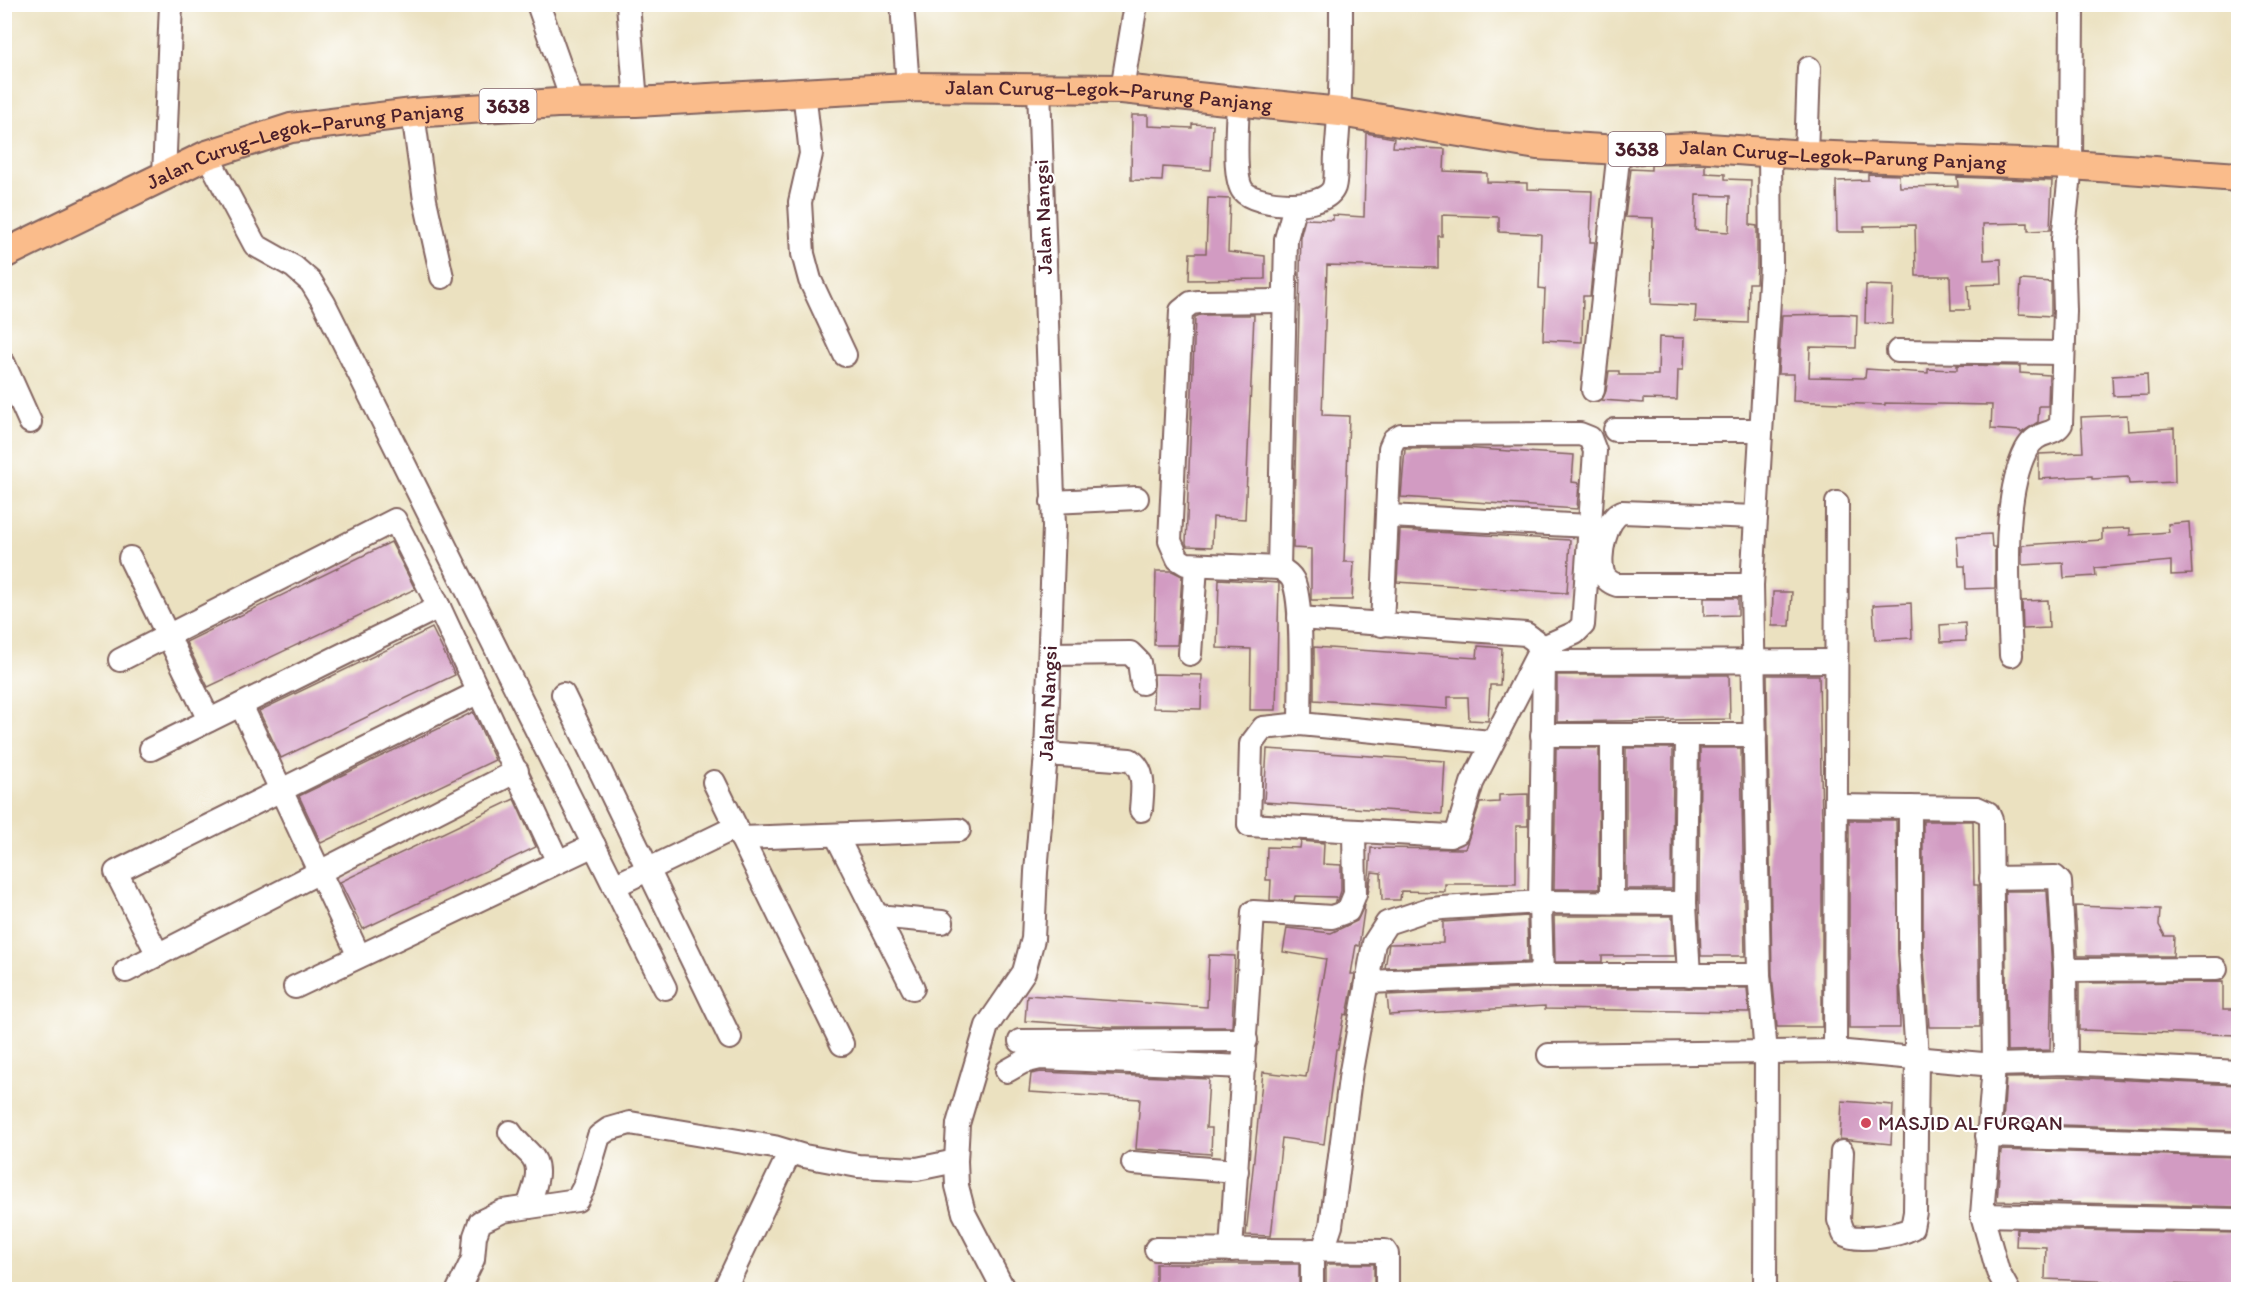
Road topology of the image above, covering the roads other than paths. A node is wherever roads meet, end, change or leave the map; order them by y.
1 (171, 4) edge
2 (538, 4) edge
3 (628, 4) edge
4 (902, 4) edge
5 (1136, 4) edge
6 (1341, 4) edge
7 (2072, 4) edge
8 (1809, 68) dead end
9 (908, 87) junction
10 (1039, 88) junction
11 (1122, 89) junction
12 (804, 91) junction
13 (1239, 100) junction
14 (636, 102) junction
15 (573, 103) junction
16 (1340, 112) junction
17 (413, 113) junction
18 (1619, 150) junction
19 (1770, 152) junction
20 (207, 155) junction
21 (1806, 155) junction
22 (2071, 165) junction
23 (164, 176) junction
24 (2238, 177) edge
25 (1295, 205) junction
26 (4, 254) edge
27 (442, 277) dead end
28 (1284, 301) junction
29 (1898, 351) dead end
30 (2063, 353) junction
31 (845, 354) dead end
32 (4, 364) edge
33 (1593, 390) dead end
34 (30, 422) dead end
35 (1615, 430) dead end
36 (1760, 430) junction
37 (1137, 498) dead end
38 (1052, 502) junction
39 (1837, 503) dead end
40 (1389, 516) junction
41 (1756, 517) junction
42 (1590, 526) junction
43 (130, 558) dead end
44 (1196, 566) junction
45 (1279, 568) junction
46 (1752, 585) junction
47 (439, 607) junction
48 (1299, 618) junction
49 (1382, 625) junction
50 (168, 635) junction
51 (1051, 654) junction
52 (1190, 654) dead end
53 (1542, 655) junction
54 (2011, 655) dead end
55 (120, 660) dead end
56 (1754, 661) junction
57 (1835, 661) junction
58 (1142, 683) dead end
59 (479, 692) junction
60 (563, 694) dead end
61 (240, 705) junction
62 (210, 720) junction
63 (1300, 724) junction
64 (1542, 735) junction
65 (1755, 735) junction
66 (1612, 737) junction
67 (1687, 737) junction
68 (1491, 742) junction
69 (151, 749) dead end
70 (1046, 754) junction
71 (517, 771) junction
72 (714, 782) dead end
73 (280, 791) junction
74 (1837, 806) junction
75 (1910, 807) junction
76 (1141, 810) dead end
77 (959, 830) dead end
78 (739, 832) junction
79 (1354, 832) junction
80 (836, 835) junction
81 (594, 845) junction
82 (558, 862) junction
83 (648, 869) junction
84 (319, 873) junction
85 (1991, 878) junction
86 (614, 886) junction
87 (1540, 902) junction
88 (1612, 902) junction
89 (1685, 903) junction
90 (877, 916) junction
91 (942, 922) dead end
92 (158, 955) junction
93 (359, 956) junction
94 (2216, 969) dead end
95 (2065, 970) junction
96 (126, 971) dead end
97 (1542, 975) junction
98 (1759, 975) junction
99 (1689, 976) junction
100 (1368, 982) junction
101 (295, 987) dead end
102 (665, 988) dead end
103 (913, 988) dead end
104 (730, 1038) dead end
105 (1020, 1041) dead end
106 (842, 1044) dead end
107 (1835, 1051) junction
108 (1245, 1053) junction
109 (1766, 1053) junction
110 (1549, 1055) dead end
111 (1917, 1057) junction
112 (2066, 1063) junction
113 (1994, 1065) junction
114 (1007, 1071) dead end
115 (2238, 1072) edge
116 (510, 1132) dead end
117 (1987, 1136) junction
118 (2238, 1144) edge
119 (790, 1152) junction
120 (1842, 1152) dead end
121 (956, 1161) junction
122 (1133, 1162) dead end
123 (1237, 1170) junction
124 (528, 1208) junction
125 (1982, 1215) junction
126 (2238, 1220) edge
127 (1156, 1249) dead end
128 (1231, 1250) junction
129 (1317, 1250) junction
130 (2003, 1281) edge
131 (458, 1290) edge
132 (724, 1290) edge
133 (1004, 1290) edge
134 (1312, 1290) edge
135 (1387, 1290) edge
136 (1765, 1290) edge

1 - 23 street
2 - 15 street
3 - 14 street
4 - 9 street
5 - 11 street
6 - 16 street
7 - 22 street
8 - 21 street
9 - 10 main road, Jalan Curug–Legok–Parung Panjang / 3638
9 - 12 main road, Jalan Curug–Legok–Parung Panjang / 3638
10 - 11 main road, Jalan Curug–Legok–Parung Panjang / 3638
10 - 38 street, Jalan Nangsi
11 - 13 main road, Jalan Curug–Legok–Parung Panjang / 3638
12 - 14 main road, Jalan Curug–Legok–Parung Panjang / 3638
12 - 31 street
13 - 16 main road, Jalan Curug–Legok–Parung Panjang / 3638
13 - 25 street
14 - 15 main road, Jalan Curug–Legok–Parung Panjang / 3638
15 - 17 main road, Jalan Curug–Legok–Parung Panjang / 3638
16 - 18 main road, Jalan Curug–Legok–Parung Panjang / 3638
16 - 25 street
17 - 20 main road, Jalan Curug–Legok–Parung Panjang / 3638
17 - 27 street
18 - 19 main road, Jalan Curug–Legok–Parung Panjang / 3638
18 - 33 street
19 - 21 main road, Jalan Curug–Legok–Parung Panjang / 3638
19 - 36 street
20 - 23 main road, Jalan Curug–Legok–Parung Panjang / 3638
20 - 81 street
21 - 22 main road, Jalan Curug–Legok–Parung Panjang / 3638
22 - 24 main road, Jalan Curug–Legok–Parung Panjang / 3638
22 - 30 street
23 - 26 main road, Jalan Curug–Legok–Parung Panjang / 3638
25 - 28 street
28 - 44 street
28 - 45 street
29 - 30 street
30 - 54 street
32 - 34 street
35 - 36 street
36 - 41 street
37 - 38 street
38 - 51 street, Jalan Nangsi
39 - 57 street
40 - 42 street
40 - 42 street
40 - 49 street
41 - 46 street
41 - 46 street
42 - 53 street
43 - 50 street
44 - 45 street
44 - 52 street
45 - 48 street
46 - 56 street
47 - 50 street
47 - 59 street
47 - 61 street
48 - 49 street
48 - 63 street
49 - 53 street
50 - 55 street
50 - 62 street
51 - 58 street
51 - 70 street, Jalan Nangsi
53 - 56 street
53 - 64 street
53 - 68 street
56 - 57 street
56 - 65 street
57 - 74 street
59 - 71 street
59 - 73 street
60 - 83 street
61 - 62 street
61 - 73 street
62 - 69 street
63 - 68 street
63 - 79 street
64 - 66 street
64 - 87 street
65 - 67 street
65 - 98 street
66 - 67 street
66 - 88 street
67 - 89 street
68 - 79 street
70 - 76 street
70 - 121 street, Jalan Nangsi
71 - 82 street
71 - 84 street
72 - 78 street
73 - 84 street
73 - 92 street
74 - 75 street
74 - 107 street
75 - 85 street
75 - 111 street
77 - 80 street
78 - 80 street
78 - 83 street
78 - 106 street
79 - 108 street
80 - 90 street
81 - 82 street
81 - 86 street
82 - 93 street
83 - 86 street
83 - 104 street
84 - 92 street
84 - 93 street
85 - 95 street
85 - 113 street
86 - 102 street
87 - 88 street
87 - 97 street
87 - 100 street
88 - 89 street
89 - 99 street
90 - 91 street
90 - 103 street
92 - 96 street
93 - 101 street
94 - 95 street
95 - 112 street
97 - 99 street
97 - 100 street
98 - 99 street
98 - 109 street
100 - 129 street
105 - 108 street
107 - 109 street
107 - 111 street
108 - 114 street
108 - 123 street
109 - 110 street
109 - 136 street
111 - 113 street
111 - 120 street
112 - 113 street
112 - 115 street
113 - 117 street
116 - 124 street
117 - 118 street
117 - 125 street
119 - 121 street
119 - 124 street
119 - 132 street
121 - 133 street, Jalan Nangsi
122 - 123 street
123 - 128 street
124 - 131 street
125 - 126 street
125 - 130 street
127 - 128 street
128 - 129 street
129 - 134 street
129 - 135 street

